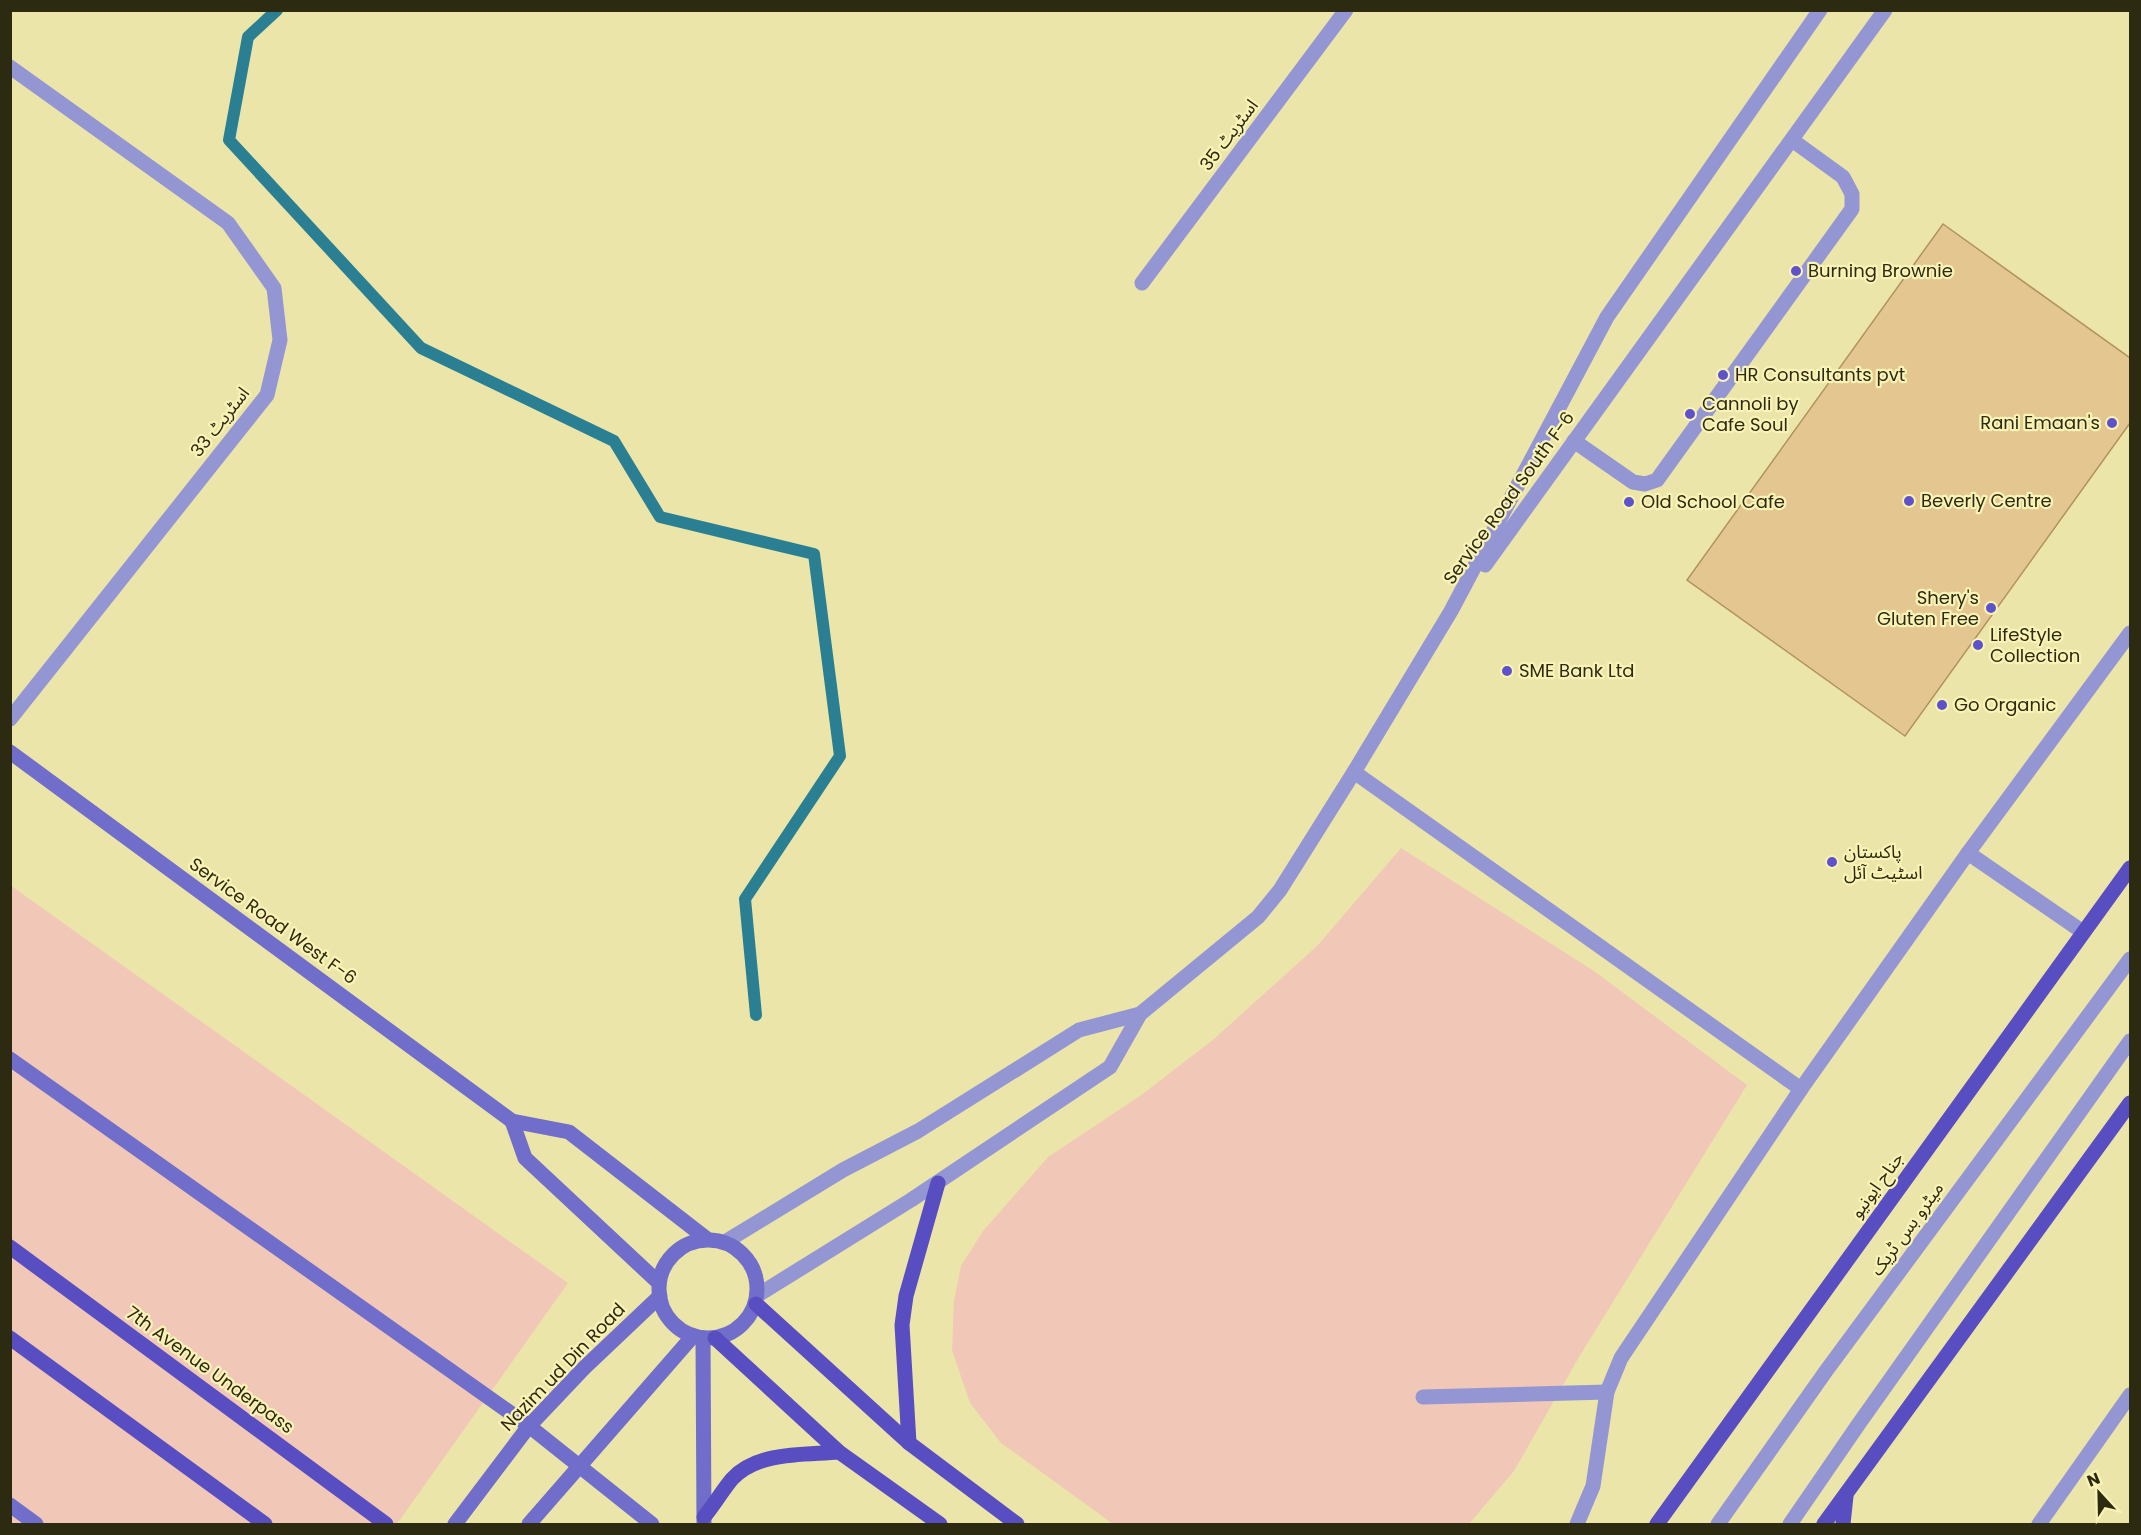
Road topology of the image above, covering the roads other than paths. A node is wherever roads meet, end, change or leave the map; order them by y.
1 (1347, 10) edge
2 (1820, 10) edge
3 (1885, 10) edge
4 (10, 67) edge
5 (1792, 140) junction
6 (1142, 283) dead end
7 (1574, 441) junction
8 (1451, 611) junction
9 (2130, 633) edge
10 (10, 719) edge
11 (10, 752) edge
12 (1354, 772) junction
13 (1968, 853) junction
14 (2130, 868) edge
15 (2083, 932) junction
16 (2130, 959) edge
17 (1140, 1014) junction
18 (2130, 1041) edge
19 (10, 1059) edge
20 (1801, 1089) junction
21 (2130, 1103) edge
22 (512, 1121) junction
23 (938, 1183) junction
24 (707, 1239) junction
25 (725, 1242) junction
26 (10, 1246) edge
27 (659, 1290) junction
28 (757, 1299) junction
29 (10, 1338) edge
30 (703, 1338) junction
31 (1607, 1392) junction
32 (2130, 1395) edge
33 (1423, 1397) dead end
34 (529, 1426) junction
35 (909, 1443) junction
36 (839, 1452) junction
37 (579, 1467) junction
38 (1846, 1493) junction
39 (10, 1505) edge
40 (1661, 1519) edge
41 (704, 1521) edge
42 (36, 1524) edge
43 (265, 1524) edge
44 (387, 1524) edge
45 (455, 1524) edge
46 (529, 1524) edge
47 (652, 1524) edge
48 (940, 1524) edge
49 (1017, 1524) edge
50 (1577, 1524) edge
51 (1646, 1524) edge
52 (1719, 1524) edge
53 (1790, 1524) edge
54 (1824, 1524) edge
55 (1843, 1524) edge
56 (2039, 1524) edge

1 - 6 street, اسٹریٹ 35
2 - 8 street, Service Road South F-6
3 - 5 street, Service Road South F-6
4 - 10 street, اسٹریٹ 33
5 - 7 street, Service Road South F-6
5 - 7 street
7 - 8 street, Service Road South F-6
8 - 12 street
9 - 13 street
11 - 22 main road, Service Road West F-6
12 - 17 street
12 - 20 street
13 - 15 street
13 - 20 street
14 - 15 main road, جناح ایونیو
15 - 40 main road, جناح ایونیو
16 - 52 street, میٹرو بس ٹریک
17 - 23 street
17 - 25 street
18 - 53 street
19 - 34 main road
20 - 31 street
21 - 38 main road
22 - 24 main road, Service Road West F-6
22 - 27 main road
23 - 28 street
23 - 35 main road
24 - 25 main road
24 - 27 main road
25 - 28 main road
26 - 44 main road, 7th Avenue Underpass
27 - 30 main road
27 - 34 main road, Nazim ud Din Road
28 - 30 main road
28 - 35 main road
29 - 43 main road
30 - 36 main road
30 - 37 main road
30 - 41 main road
31 - 33 street
31 - 50 street
32 - 56 street
34 - 37 main road
34 - 45 main road, Nazim ud Din Road
35 - 49 main road
36 - 41 main road
36 - 48 main road
37 - 46 main road
37 - 47 main road
38 - 54 main road
38 - 55 main road
39 - 42 main road
40 - 51 main road

